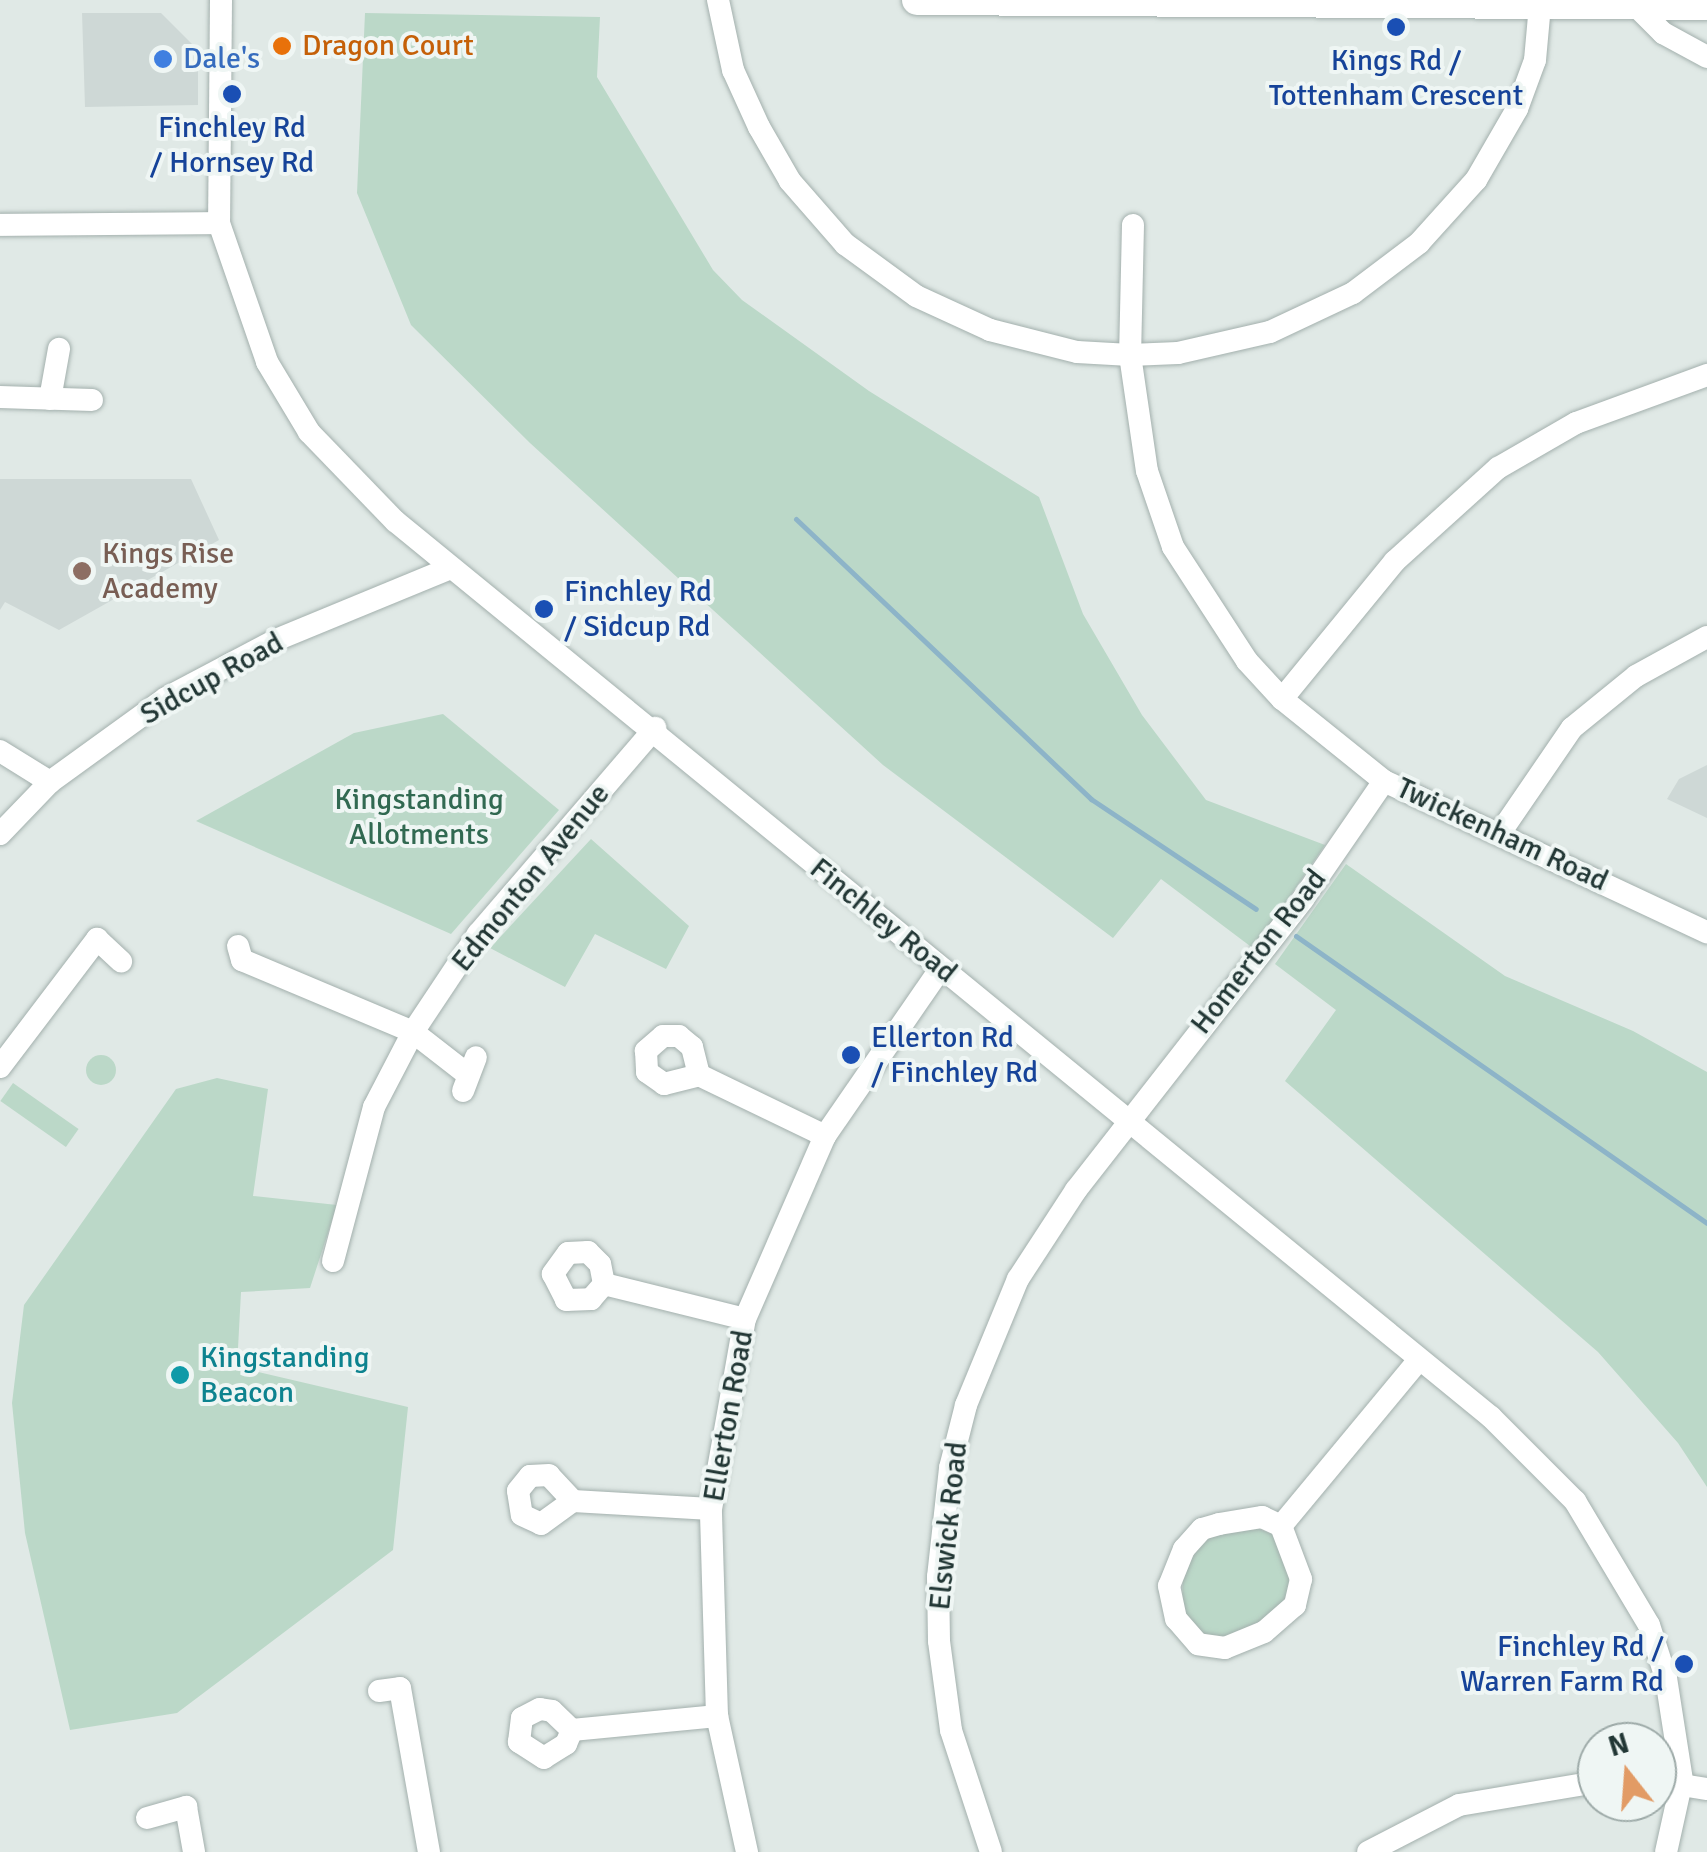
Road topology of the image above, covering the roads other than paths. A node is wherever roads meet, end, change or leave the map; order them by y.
1 (221, 0) edge
2 (718, 0) edge
3 (917, 0) edge
4 (1707, 5) edge
5 (1540, 6) junction
6 (1636, 6) junction
7 (1707, 58) edge
8 (219, 223) junction
9 (0, 225) edge
10 (1134, 225) dead end
11 (59, 348) dead end
12 (1130, 356) junction
13 (1707, 374) edge
14 (0, 397) edge
15 (50, 399) junction
16 (92, 400) dead end
17 (451, 568) junction
18 (1707, 638) edge
19 (1282, 699) junction
20 (654, 728) junction
21 (0, 751) edge
22 (1384, 780) junction
23 (50, 782) junction
24 (1500, 833) junction
25 (0, 834) edge
26 (1707, 932) edge
27 (238, 946) dead end
28 (122, 961) dead end
29 (941, 968) junction
30 (413, 1032) junction
31 (0, 1066) edge
32 (469, 1074) dead end
33 (698, 1075) dead end
34 (1128, 1119) junction
35 (825, 1136) junction
36 (333, 1261) dead end
37 (604, 1284) dead end
38 (745, 1319) junction
39 (1418, 1360) junction
40 (573, 1501) dead end
41 (711, 1509) junction
42 (1281, 1526) junction
43 (379, 1690) dead end
44 (717, 1716) junction
45 (572, 1730) dead end
46 (1677, 1780) edge
47 (1682, 1780) junction
48 (1577, 1785) edge
49 (1707, 1788) edge
50 (147, 1818) dead end
51 (194, 1852) edge
52 (429, 1852) edge
53 (747, 1852) edge
54 (991, 1852) edge
55 (1368, 1852) edge
56 (1666, 1852) edge

1 - 8 street, Finchley Road
2 - 12 street
3 - 5 main road
4 - 6 main road
5 - 6 main road
5 - 12 street
6 - 7 street
8 - 9 street
8 - 17 street, Finchley Road
10 - 12 street, Twickenham Road
11 - 15 street
12 - 19 street, Twickenham Road
13 - 19 street
14 - 15 street
15 - 16 street
17 - 20 street, Finchley Road
17 - 23 street, Sidcup Road
18 - 24 street
19 - 22 street, Twickenham Road
20 - 29 street, Finchley Road
20 - 30 street, Edmonton Avenue
21 - 23 street
22 - 24 street, Twickenham Road
22 - 34 street, Homerton Road
23 - 25 street, Sidcup Road
24 - 26 street, Twickenham Road
27 - 30 street
28 - 31 street
29 - 34 street, Finchley Road
29 - 35 street, Ellerton Road
30 - 32 street
30 - 36 street, Edmonton Avenue
33 - 35 street
34 - 39 street, Finchley Road
34 - 54 street, Elswick Road
35 - 38 street, Ellerton Road
37 - 38 street
38 - 41 street, Ellerton Road
39 - 42 street
39 - 47 street, Finchley Road
40 - 41 street
41 - 44 street, Ellerton Road
42 - 42 street
43 - 52 street
44 - 45 street
44 - 53 street, Ellerton Road
46 - 47 street
47 - 49 street
47 - 56 street
48 - 55 street
50 - 51 street

